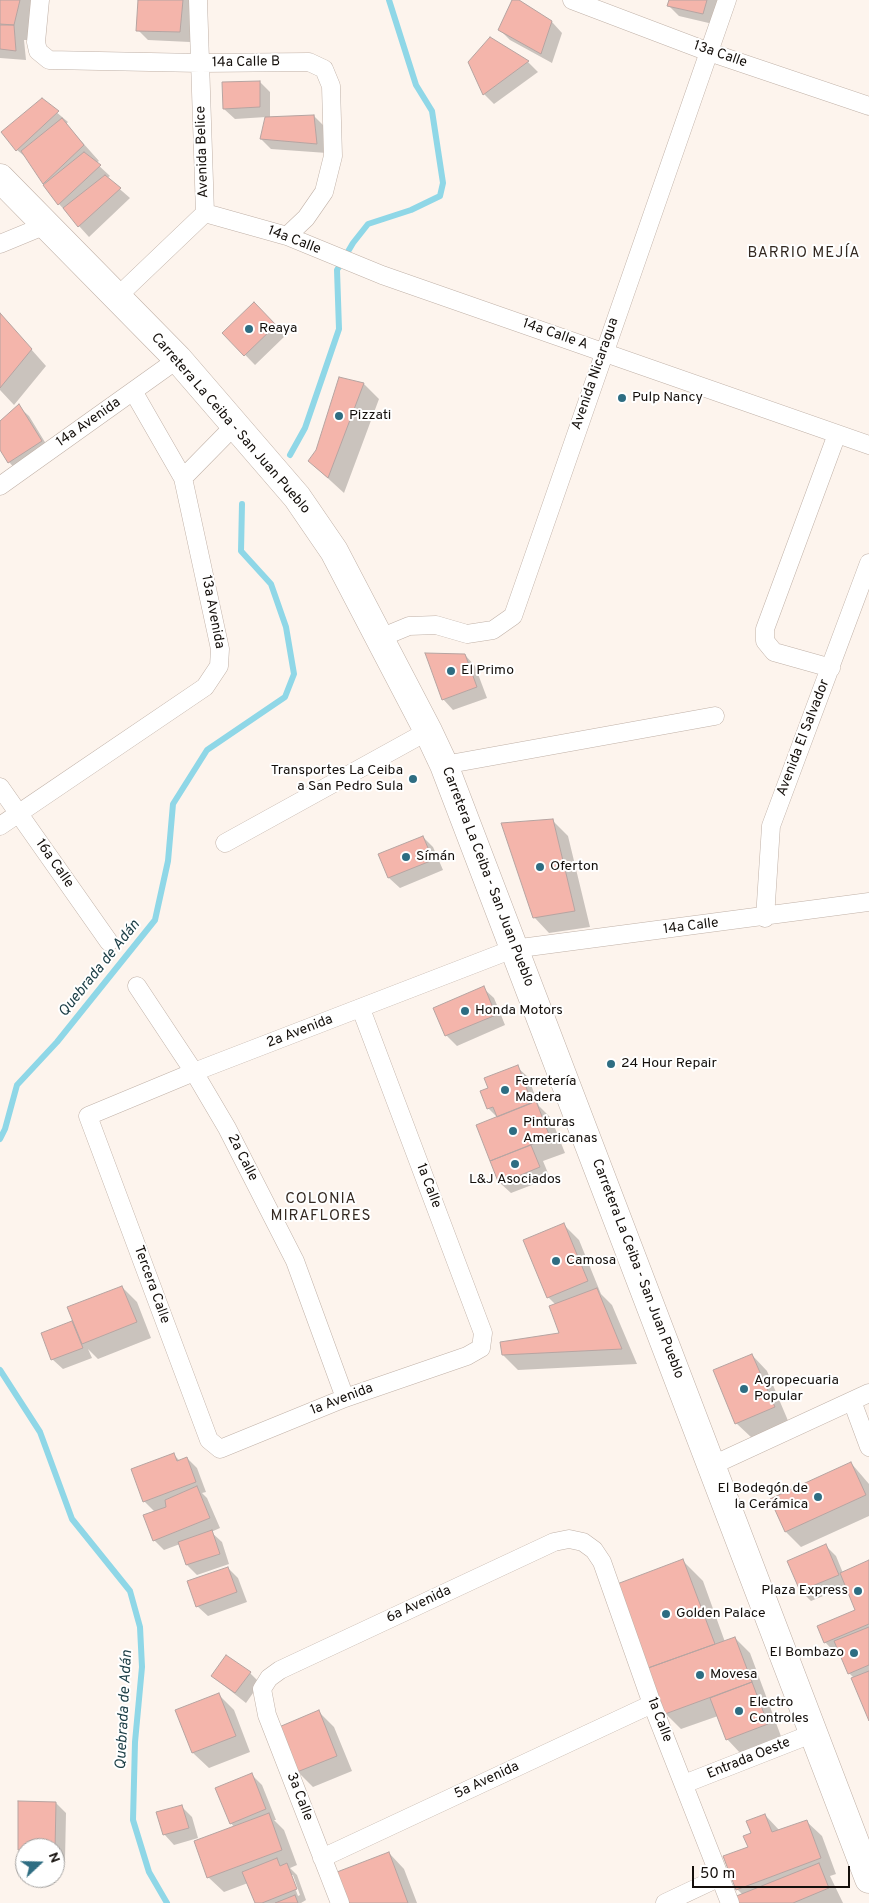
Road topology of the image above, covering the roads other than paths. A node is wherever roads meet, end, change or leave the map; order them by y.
1 (40, 0) edge
2 (198, 0) edge
3 (572, 0) edge
4 (727, 0) edge
5 (709, 52) junction
6 (200, 63) junction
7 (869, 106) edge
8 (0, 178) edge
9 (205, 213) junction
10 (46, 225) junction
11 (287, 236) junction
12 (0, 244) edge
13 (382, 275) joint
14 (117, 297) junction
15 (604, 352) junction
16 (178, 359) junction
17 (133, 392) junction
18 (235, 425) junction
19 (838, 434) junction
20 (869, 446) edge
21 (183, 478) junction
22 (0, 486) edge
23 (869, 563) edge
24 (380, 638) junction
25 (831, 668) junction
26 (715, 716) dead end
27 (428, 731) junction
28 (444, 764) junction
29 (0, 786) edge
30 (18, 812) junction
31 (0, 826) edge
32 (225, 843) dead end
33 (869, 902) edge
34 (765, 918) junction
35 (109, 942) dead end
36 (513, 949) junction
37 (137, 986) dead end
38 (361, 1009) junction
39 (194, 1072) junction
40 (88, 1116) joint
41 (467, 1356) joint
42 (869, 1393) edge
43 (345, 1398) junction
44 (852, 1401) junction
45 (869, 1447) edge
46 (220, 1449) joint
47 (713, 1464) junction
48 (583, 1542) joint
49 (262, 1689) joint
50 (652, 1704) junction
51 (814, 1733) junction
52 (684, 1784) junction
53 (322, 1858) junction
54 (720, 1877) junction
55 (869, 1879) edge
56 (340, 1903) edge
57 (665, 1903) edge
58 (730, 1903) edge

1 - 6 street, 14a Calle B
2 - 6 street, Avenida Belice
3 - 5 street, 13a Calle
4 - 5 street, Avenida Nicaragua
5 - 7 street, 13a Calle
5 - 15 street, Avenida Nicaragua
6 - 9 street, Avenida Belice
6 - 11 street, 14a Calle B
8 - 10 main road, Carretera La Ceiba - San Juan Pueblo
9 - 11 street, 14a Calle
9 - 14 street, Avenida Belice
10 - 12 street
10 - 14 main road, Carretera La Ceiba - San Juan Pueblo
11 - 13 street, 14a Calle
13 - 15 street, 14a Calle A
14 - 16 main road, Carretera La Ceiba - San Juan Pueblo
15 - 19 street, 14a Calle A
15 - 24 street, Avenida Nicaragua
16 - 17 street, 14a Avenida
16 - 18 main road, Carretera La Ceiba - San Juan Pueblo
17 - 21 street, 13a Avenida
17 - 22 street, 14a Avenida
18 - 21 street
18 - 24 main road, Carretera La Ceiba - San Juan Pueblo
19 - 20 street, 14a Calle A
19 - 25 street
21 - 30 street, 13a Avenida
23 - 25 street, Avenida El Salvador
24 - 27 main road, Carretera La Ceiba - San Juan Pueblo
25 - 34 street, Avenida El Salvador
26 - 28 street
27 - 28 main road, Carretera La Ceiba - San Juan Pueblo
27 - 32 street
28 - 36 main road, Carretera La Ceiba - San Juan Pueblo
29 - 30 street, 16a Calle
30 - 31 street, 13a Avenida
30 - 35 street, 16a Calle
33 - 34 street, 14a Calle
34 - 36 street, 14a Calle
36 - 38 street, 2a Avenida
36 - 47 main road, Carretera La Ceiba - San Juan Pueblo
37 - 39 street, 2a Calle
38 - 39 street, 2a Avenida
38 - 41 street, 1a Calle
39 - 40 street, 2a Avenida
39 - 43 street, 2a Calle
40 - 46 street, Tercera Calle
41 - 43 street, 1a Avenida
42 - 44 street
43 - 46 street, 1a Avenida
44 - 45 street
44 - 47 street
47 - 51 main road, Carretera La Ceiba - San Juan Pueblo
48 - 49 street, 6a Avenida
48 - 50 street, 1a Calle
49 - 53 street, 3a Calle
50 - 52 street, 1a Calle
50 - 53 street, 5a Avenida
51 - 52 street, Entrada Oeste
51 - 55 main road, Carretera La Ceiba - San Juan Pueblo
52 - 54 street, 1a Calle
53 - 56 street, 3a Calle
54 - 57 street
54 - 58 street, 1a Calle

